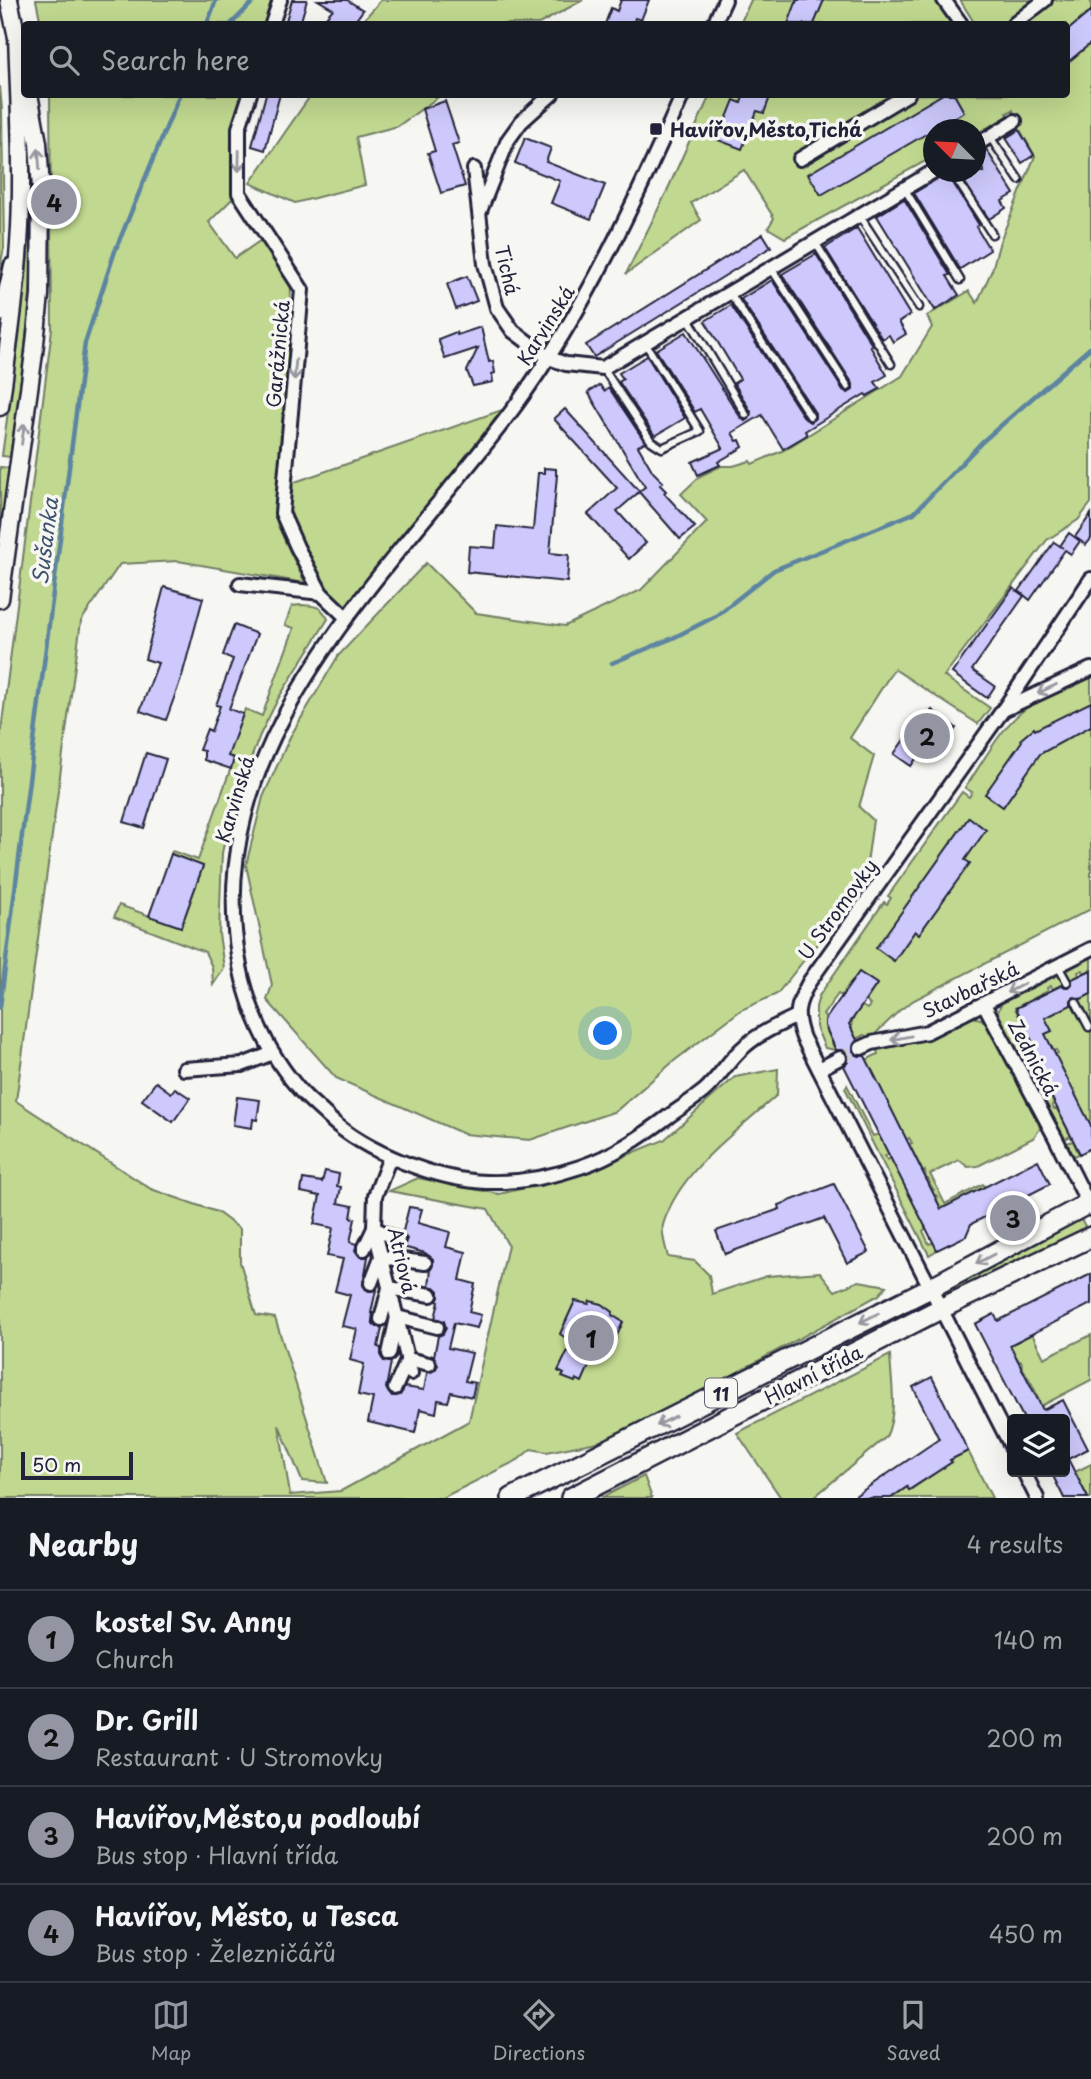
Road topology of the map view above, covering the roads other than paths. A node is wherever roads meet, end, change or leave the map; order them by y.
1 (9, 0) edge
2 (280, 0) edge
3 (724, 0) edge
4 (944, 0) edge
5 (1045, 0) edge
6 (273, 21) edge
7 (715, 21) edge
8 (959, 21) edge
9 (1018, 21) edge
10 (17, 34) junction
11 (21, 57) edge
12 (30, 98) edge
13 (249, 98) edge
14 (548, 98) edge
15 (681, 98) edge
16 (901, 98) edge
17 (1015, 121) dead end
18 (990, 137) junction
19 (986, 139) edge
20 (800, 159) dead end
21 (474, 169) dead end
22 (923, 177) edge
23 (1019, 180) dead end
24 (958, 182) edge
25 (904, 188) junction
26 (478, 215) junction
27 (859, 215) junction
28 (20, 227) junction
29 (992, 234) dead end
30 (815, 242) junction
31 (771, 268) junction
32 (960, 280) dead end
33 (730, 293) junction
34 (919, 307) dead end
35 (0, 315) edge
36 (688, 318) junction
37 (645, 343) junction
38 (549, 358) junction
39 (891, 364) dead end
40 (603, 368) junction
41 (848, 387) dead end
42 (0, 407) edge
43 (746, 415) dead end
44 (810, 416) dead end
45 (1090, 582) edge
46 (240, 584) dead end
47 (321, 593) junction
48 (0, 599) edge
49 (346, 617) junction
50 (1091, 668) edge
51 (1003, 710) junction
52 (1091, 949) edge
53 (1058, 966) junction
54 (1067, 982) dead end
55 (1076, 1002) dead end
56 (984, 1004) junction
57 (797, 1016) junction
58 (1089, 1027) dead end
59 (861, 1048) tunnel mouth
60 (273, 1053) junction
61 (840, 1058) tunnel mouth
62 (184, 1069) dead end
63 (819, 1069) junction
64 (390, 1157) junction
65 (1090, 1205) edge
66 (374, 1228) junction
67 (1091, 1237) edge
68 (398, 1240) dead end
69 (364, 1249) dead end
70 (382, 1257) junction
71 (425, 1264) dead end
72 (371, 1283) dead end
73 (389, 1288) junction
74 (930, 1288) junction
75 (431, 1294) dead end
76 (942, 1308) junction
77 (397, 1317) junction
78 (381, 1319) dead end
79 (437, 1327) dead end
80 (389, 1354) dead end
81 (408, 1359) junction
82 (429, 1364) dead end
83 (411, 1373) dead end
84 (395, 1388) dead end
85 (1007, 1438) edge
86 (1026, 1477) edge
87 (512, 1498) edge
88 (571, 1498) edge
89 (1037, 1498) edge

1 - 10 main road
2 - 6 street
3 - 7 street
4 - 8 street
5 - 9 street
10 - 11 main road
10 - 28 main road
48 -> 12 main road
13 -> 47 street, Garážnická
14 - 26 street
15 - 38 street, Karvinská
16 - 20 street
17 - 18 street
18 - 19 street
18 - 23 lane
21 - 26 street, Tichá
22 - 25 street
24 - 29 lane
25 - 27 street
25 - 32 lane
26 - 38 street, Tichá
27 - 30 street
27 - 34 lane
28 - 35 street
28 - 42 main road
30 - 31 street
30 - 39 lane
31 - 33 street
31 - 41 lane
33 - 36 street
33 - 44 lane
36 - 37 street
36 - 43 lane
37 - 40 street
37 - 40 lane
38 - 40 street
38 - 49 street, Karvinská
45 - 51 street, U Stromovky
46 - 47 street
47 - 49 street, Garážnická
49 - 60 street, Karvinská
50 -> 51 street
51 - 57 street, U Stromovky
52 - 53 street, Stavbařská
53 - 54 lane
53 -> 56 street, Stavbařská
55 - 58 lane
56 -> 59 street, Stavbařská
56 - 65 street, Zednická
57 - 63 street
57 - 64 street, Karvinská
60 - 62 street
60 - 64 street, Karvinská
61 - 63 street
63 - 74 street
64 - 66 street, Atriová
65 -> 74 main road, 11
66 - 68 street
66 - 69 street
66 - 70 street, Atriová
67 - 76 main road, Hlavní třída / 11
70 - 71 street
70 - 72 street
70 - 73 street, Atriová
73 - 75 street
73 - 77 street, Atriová
73 - 78 street
74 - 76 street
74 -> 87 main road, 11
76 - 85 street
76 - 88 main road, Hlavní třída / 11
77 - 79 street
77 - 80 street
77 - 81 street, Atriová
81 - 82 street
81 - 83 street, Atriová
81 - 84 street
86 - 89 street

